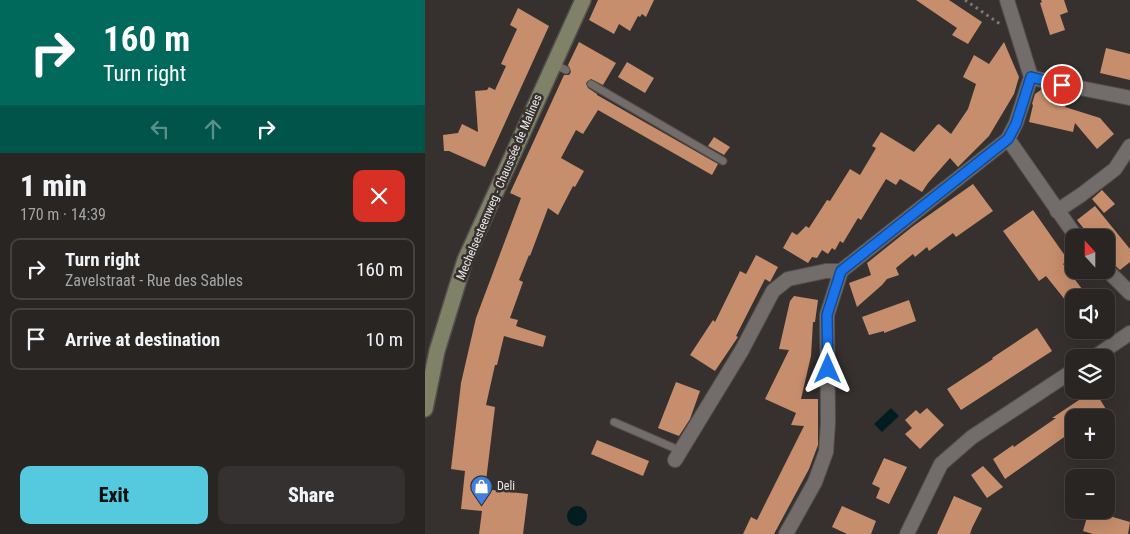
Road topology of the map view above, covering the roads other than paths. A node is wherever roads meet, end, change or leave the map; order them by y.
1 (583, 0) edge
2 (1007, 0) edge
3 (1031, 77) junction
4 (591, 84) dead end
5 (1130, 98) edge
6 (1008, 139) junction
7 (1130, 146) edge
8 (723, 161) dead end
9 (1057, 211) junction
10 (1070, 229) edge
11 (841, 271) junction
12 (1115, 278) edge
13 (1130, 293) edge
14 (1130, 333) edge
15 (1106, 349) edge
16 (1065, 376) edge
17 (425, 409) edge
18 (614, 422) dead end
19 (678, 456) joint
20 (786, 534) edge
21 (907, 534) edge

1 - 17 main road, Mechelsesteenweg - Chaussée de Malines
2 - 3 street
3 - 5 street
3 - 6 street
4 - 8 lane
6 - 9 street
6 - 11 street
7 - 9 street
9 - 10 street
11 - 19 street
11 - 20 street
12 - 13 street
14 - 15 street
16 - 21 street
18 - 19 lane

